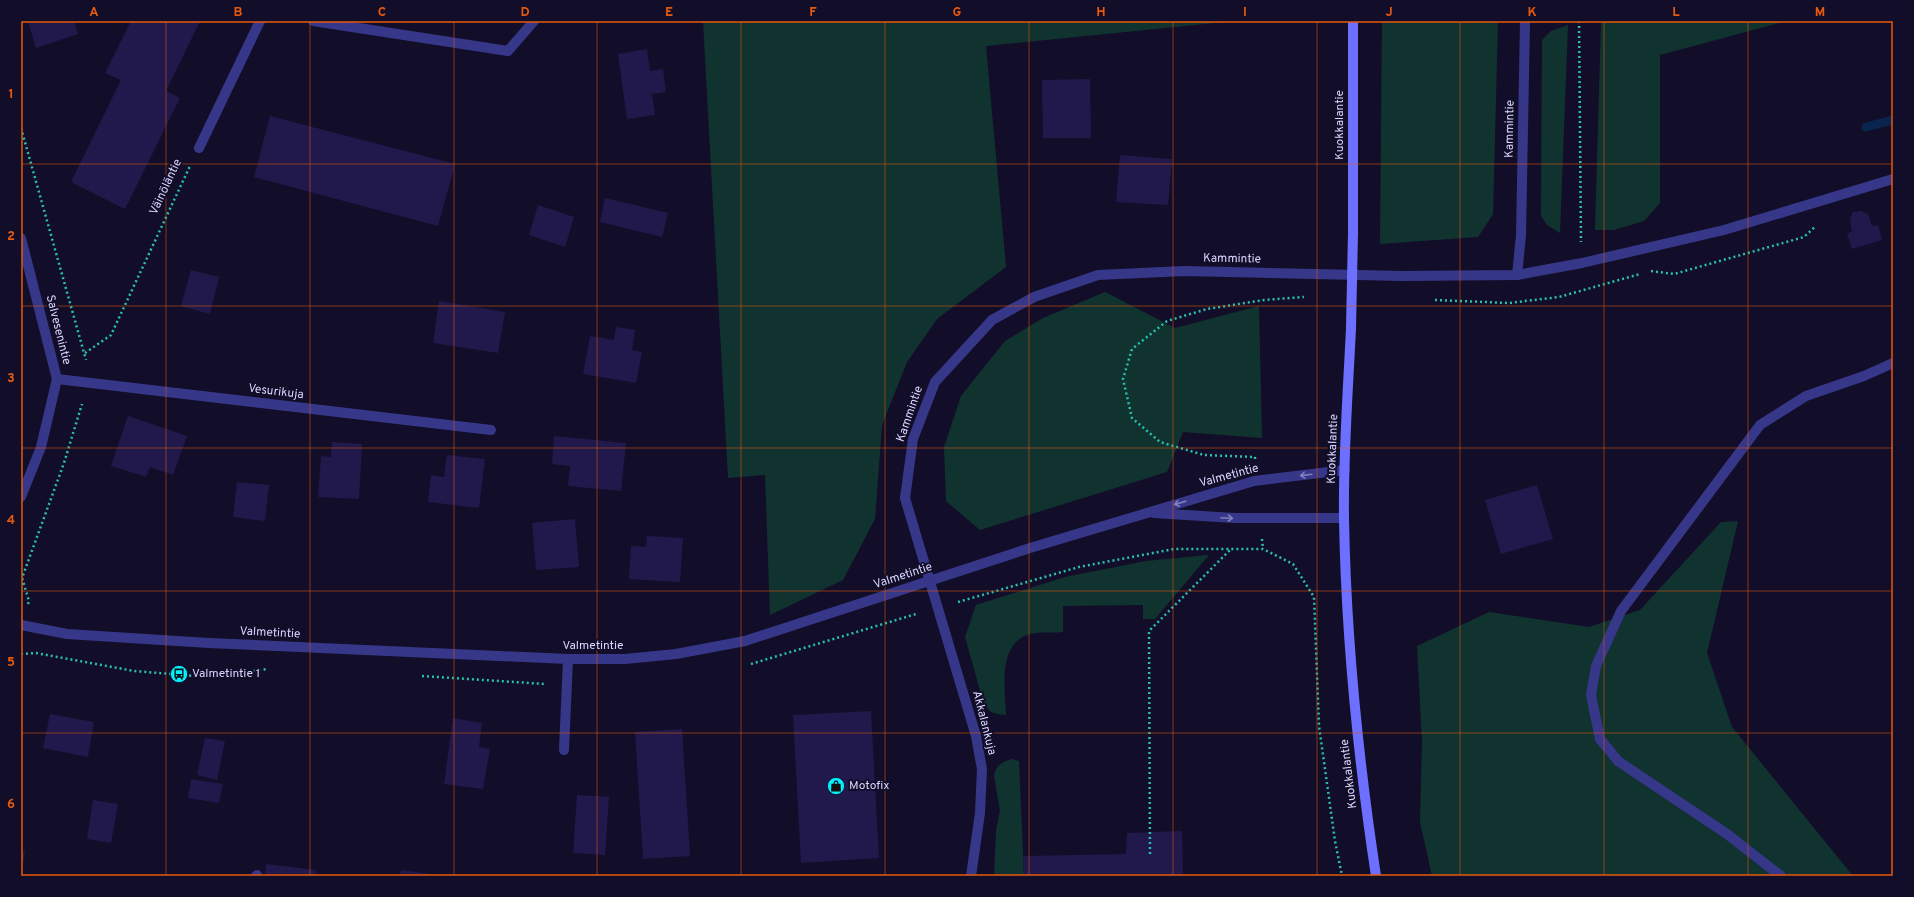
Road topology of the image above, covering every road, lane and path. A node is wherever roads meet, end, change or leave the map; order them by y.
1 (260, 21) edge
2 (313, 21) edge
3 (534, 21) edge
4 (1353, 21) edge
5 (1525, 21) edge
6 (1580, 21) edge
7 (21, 128) edge
8 (199, 148) joint
9 (1893, 179) edge
10 (1818, 224) dead end
11 (1581, 235) dead end
12 (21, 238) edge
13 (1517, 275) junction
14 (1308, 297) dead end
15 (1432, 299) dead end
16 (85, 353) junction
17 (1893, 362) edge
18 (57, 379) junction
19 (88, 383) junction
20 (492, 430) dead end
21 (1345, 470) junction
22 (1254, 481) junction
23 (21, 497) edge
24 (1146, 513) junction
25 (1344, 518) junction
26 (1231, 549) dead end
27 (1263, 549) dead end
28 (21, 578) edge
29 (931, 580) junction
30 (27, 607) dead end
31 (21, 625) edge
32 (568, 659) junction
33 (564, 750) dead end
34 (1150, 854) dead end
35 (971, 876) edge
36 (1342, 876) edge
37 (1376, 876) edge
38 (1780, 876) edge

1 - 8 street
2 - 3 street
4 - 21 main road, Kuokkalantie, bridge
5 - 13 street, Kammintie
6 - 11 path
7 - 16 path
8 - 16 path, Väinöläntie
9 - 13 street
10 - 15 path
12 - 18 street, Salvesenintie
13 - 29 street, Kammintie
14 - 22 path
16 - 19 path
17 - 38 street
18 - 19 street, Vesurikuja
18 - 23 street, Salvesenintie
19 - 20 street, Vesurikuja
19 - 28 path
21 -> 22 street, Valmetintie
21 - 25 main road, Kuokkalantie
22 -> 24 street, Valmetintie
24 -> 25 street, Valmetintie
24 - 29 street, Valmetintie
25 - 37 main road, Kuokkalantie
26 - 34 path
27 - 36 path
28 - 30 path
29 - 32 street, Valmetintie
29 - 35 street, Akkalankuja
31 - 32 street, Valmetintie
32 - 33 street

